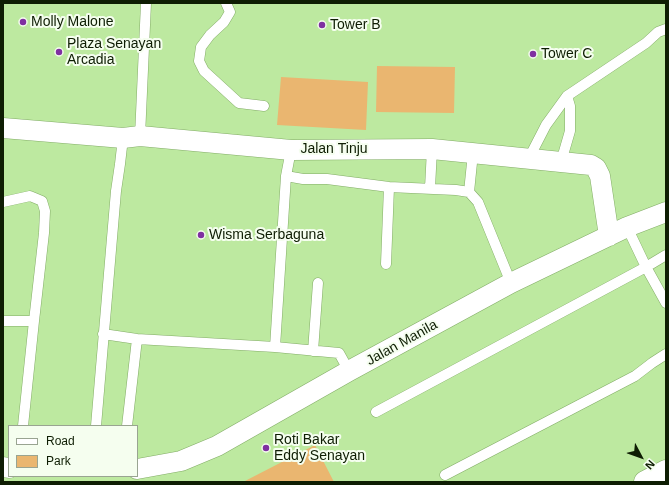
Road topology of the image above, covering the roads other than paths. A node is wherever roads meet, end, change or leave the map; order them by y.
1 (146, 3) edge
2 (226, 3) edge
3 (666, 29) edge
4 (567, 96) junction
5 (264, 106) dead end
6 (3, 128) edge
7 (131, 137) junction
8 (432, 149) junction
9 (291, 150) junction
10 (473, 153) junction
11 (529, 158) junction
12 (561, 162) junction
13 (286, 176) junction
14 (389, 186) junction
15 (430, 188) junction
16 (470, 192) junction
17 (3, 202) edge
18 (666, 212) edge
19 (628, 227) junction
20 (609, 236) junction
21 (666, 255) edge
22 (386, 264) dead end
23 (646, 267) junction
24 (512, 282) junction
25 (318, 283) dead end
26 (666, 303) edge
27 (3, 321) edge
28 (34, 321) junction
29 (103, 334) junction
30 (137, 339) junction
31 (275, 347) junction
32 (314, 351) junction
33 (666, 354) edge
34 (349, 371) junction
35 (376, 412) dead end
36 (23, 425) edge
37 (96, 425) edge
38 (127, 425) edge
39 (138, 469) edge
40 (666, 471) edge
41 (444, 475) dead end
42 (645, 482) edge

1 - 7 lane
2 - 5 lane
3 - 4 lane
4 - 11 lane
4 - 12 lane
6 - 7 street, Jalan Tinju
7 - 9 street, Jalan Tinju
7 - 29 lane
8 - 9 street, Jalan Tinju
8 - 10 street, Jalan Tinju
8 - 15 lane
9 - 13 lane
10 - 11 street, Jalan Tinju
10 - 16 lane
11 - 12 street, Jalan Tinju
12 - 20 street, Jalan Tinju
13 - 14 lane
13 - 31 lane
14 - 15 lane
14 - 22 lane
15 - 16 lane
16 - 24 lane
17 - 28 lane
18 - 19 street, Jalan Manila
19 - 20 street, Jalan Manila
19 - 23 lane
20 - 24 street, Jalan Manila
21 - 23 lane
23 - 26 lane
23 - 35 lane
24 - 34 street, Jalan Manila
25 - 32 lane
27 - 28 lane
28 - 36 lane
29 - 30 lane
29 - 37 lane
30 - 31 lane
30 - 38 lane
31 - 32 lane
32 - 34 lane
33 - 41 lane
34 - 39 street, Jalan Manila
40 - 42 main road

